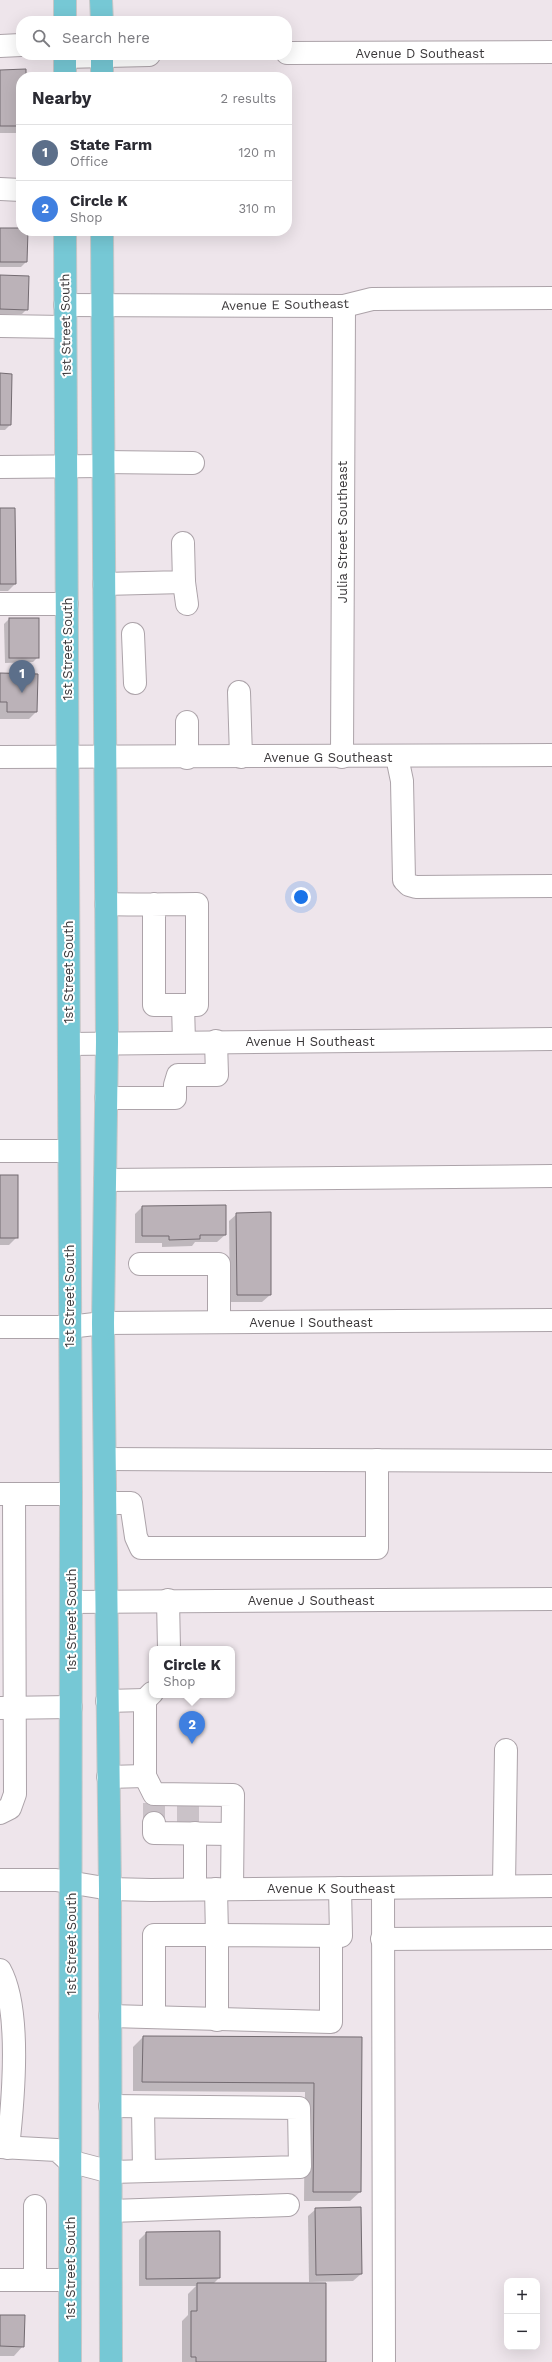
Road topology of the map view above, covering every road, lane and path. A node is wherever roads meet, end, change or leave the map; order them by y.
1 (65, 0) edge
2 (101, 0) edge
3 (65, 16) edge
4 (102, 16) edge
5 (16, 45) edge
6 (0, 46) edge
7 (552, 52) edge
8 (292, 53) edge
9 (120, 60) edge
10 (65, 63) edge
11 (102, 63) edge
12 (0, 189) edge
13 (16, 190) edge
14 (65, 236) edge
15 (102, 236) edge
16 (552, 298) edge
17 (65, 305) junction
18 (102, 305) junction
19 (344, 306) junction
20 (0, 326) edge
21 (65, 327) junction
22 (193, 463) dead end
23 (103, 464) junction
24 (0, 467) edge
25 (66, 468) junction
26 (182, 542) dead end
27 (184, 582) junction
28 (104, 584) junction
29 (0, 604) edge
30 (67, 604) junction
31 (188, 604) dead end
32 (104, 652) junction
33 (135, 683) dead end
34 (239, 692) dead end
35 (187, 722) dead end
36 (552, 755) edge
37 (0, 757) edge
38 (241, 757) junction
39 (342, 757) junction
40 (397, 757) junction
41 (66, 758) junction
42 (104, 758) junction
43 (187, 758) junction
44 (552, 886) edge
45 (106, 904) junction
46 (154, 904) junction
47 (183, 1005) junction
48 (552, 1039) edge
49 (216, 1041) junction
50 (107, 1042) junction
51 (184, 1042) junction
52 (69, 1044) junction
53 (106, 1098) junction
54 (0, 1151) edge
55 (70, 1151) junction
56 (552, 1176) edge
57 (105, 1180) junction
58 (140, 1264) dead end
59 (552, 1320) edge
60 (219, 1322) junction
61 (103, 1323) junction
62 (0, 1327) edge
63 (69, 1327) junction
64 (105, 1459) junction
65 (377, 1460) junction
66 (552, 1461) edge
67 (7, 1494) edge
68 (71, 1494) junction
69 (106, 1504) junction
70 (552, 1599) edge
71 (168, 1600) junction
72 (107, 1601) junction
73 (71, 1602) junction
74 (169, 1646) edge
75 (7, 1665) edge
76 (149, 1697) edge
77 (149, 1698) edge
78 (107, 1700) junction
79 (71, 1707) junction
80 (7, 1708) edge
81 (506, 1750) dead end
82 (108, 1777) junction
83 (172, 1811) junction
84 (0, 1813) edge
85 (232, 1834) junction
86 (0, 1880) edge
87 (71, 1882) junction
88 (504, 1886) junction
89 (552, 1886) edge
90 (340, 1888) junction
91 (383, 1888) junction
92 (110, 1889) junction
93 (214, 1889) junction
94 (217, 1935) junction
95 (331, 1936) junction
96 (382, 1938) junction
97 (552, 1938) edge
98 (0, 1970) edge
99 (110, 2016) junction
100 (154, 2017) junction
101 (217, 2020) junction
102 (110, 2106) junction
103 (144, 2107) junction
104 (4, 2147) edge
105 (70, 2161) junction
106 (144, 2171) junction
107 (111, 2172) junction
108 (288, 2205) dead end
109 (35, 2206) dead end
110 (111, 2211) junction
111 (0, 2280) edge
112 (35, 2280) junction
113 (70, 2280) junction
114 (70, 2362) edge
115 (111, 2362) edge
116 (384, 2362) edge

1 - 3 main road
2 - 4 main road
5 - 6 street
7 - 8 street, Avenue D Southeast
9 - 11 street
10 - 11 street
12 - 13 street
14 - 17 main road, 1st Street South
15 - 18 main road
16 - 19 street, Avenue E Southeast
17 - 18 street, Avenue E Southeast
17 - 21 main road, 1st Street South
18 - 19 street, Avenue E Southeast
18 - 23 main road
19 - 39 street, Julia Street Southeast
20 - 21 street
21 - 25 main road, 1st Street South
22 - 23 street
23 - 25 street
23 - 28 main road
24 - 25 street
25 - 30 main road, 1st Street South
26 - 27 street
27 - 28 street
27 - 31 street
28 - 32 main road
29 - 30 street
30 - 41 main road, 1st Street South
32 - 33 street
32 - 42 main road
34 - 38 street
35 - 43 street
36 - 40 street, Avenue G Southeast
37 - 41 street, Avenue G Southeast
38 - 39 street, Avenue G Southeast
38 - 43 street, Avenue G Southeast
39 - 40 street, Avenue G Southeast
40 - 44 street
41 - 42 street, Avenue G Southeast
41 - 52 main road, 1st Street South
42 - 43 street, Avenue G Southeast
42 - 45 main road
45 - 46 street
45 - 50 main road
46 - 47 street
46 - 47 street
47 - 51 street
48 - 49 street, Avenue H Southeast
49 - 51 street, Avenue H Southeast
49 - 53 street
50 - 51 street, Avenue H Southeast
50 - 52 street, Avenue H Southeast
50 - 53 main road
52 - 55 main road, 1st Street South
53 - 57 main road
54 - 55 street
55 - 63 main road, 1st Street South
56 - 57 street
57 - 61 main road
58 - 60 street
59 - 60 street, Avenue I Southeast
60 - 61 street, Avenue I Southeast
61 - 63 street, Avenue I Southeast
61 - 64 main road
62 - 63 street, Avenue I Southeast
63 - 68 main road, 1st Street South
64 - 65 street
64 - 69 main road
65 - 66 street
65 - 69 street
67 - 68 street
67 - 75 street
68 - 73 main road, 1st Street South
69 - 72 main road
70 - 71 street, Avenue J Southeast
71 - 72 street, Avenue J Southeast
71 - 74 street
72 - 73 street, Avenue J Southeast
72 - 78 main road
73 - 79 main road, 1st Street South
75 - 80 street
76 - 78 street
77 - 83 street
78 - 82 main road
79 - 80 street
79 - 87 main road, 1st Street South
80 - 84 street
81 - 88 street
82 - 83 street
82 - 92 main road
83 - 85 street
83 - 85 street
83 - 93 street
85 - 93 street
86 - 87 street, Avenue K Southeast
87 - 92 street, Avenue K Southeast
87 - 105 main road, 1st Street South
88 - 89 street, Avenue K Southeast
88 - 91 street, Avenue K Southeast
90 - 91 street, Avenue K Southeast
90 - 93 street, Avenue K Southeast
90 - 95 street
91 - 96 street
92 - 93 street, Avenue K Southeast
92 - 99 main road
93 - 94 street
94 - 95 street
94 - 100 street
94 - 101 street
95 - 101 street
96 - 97 street
96 - 116 street
98 - 104 street
99 - 100 street
99 - 102 main road
100 - 101 street
102 - 103 street
102 - 107 main road
103 - 106 street
103 - 106 street
104 - 105 street
105 - 107 street
105 - 113 main road, 1st Street South
106 - 107 street
107 - 110 main road
108 - 110 street
109 - 112 street
110 - 115 main road
111 - 112 street
112 - 113 street
113 - 114 main road, 1st Street South

